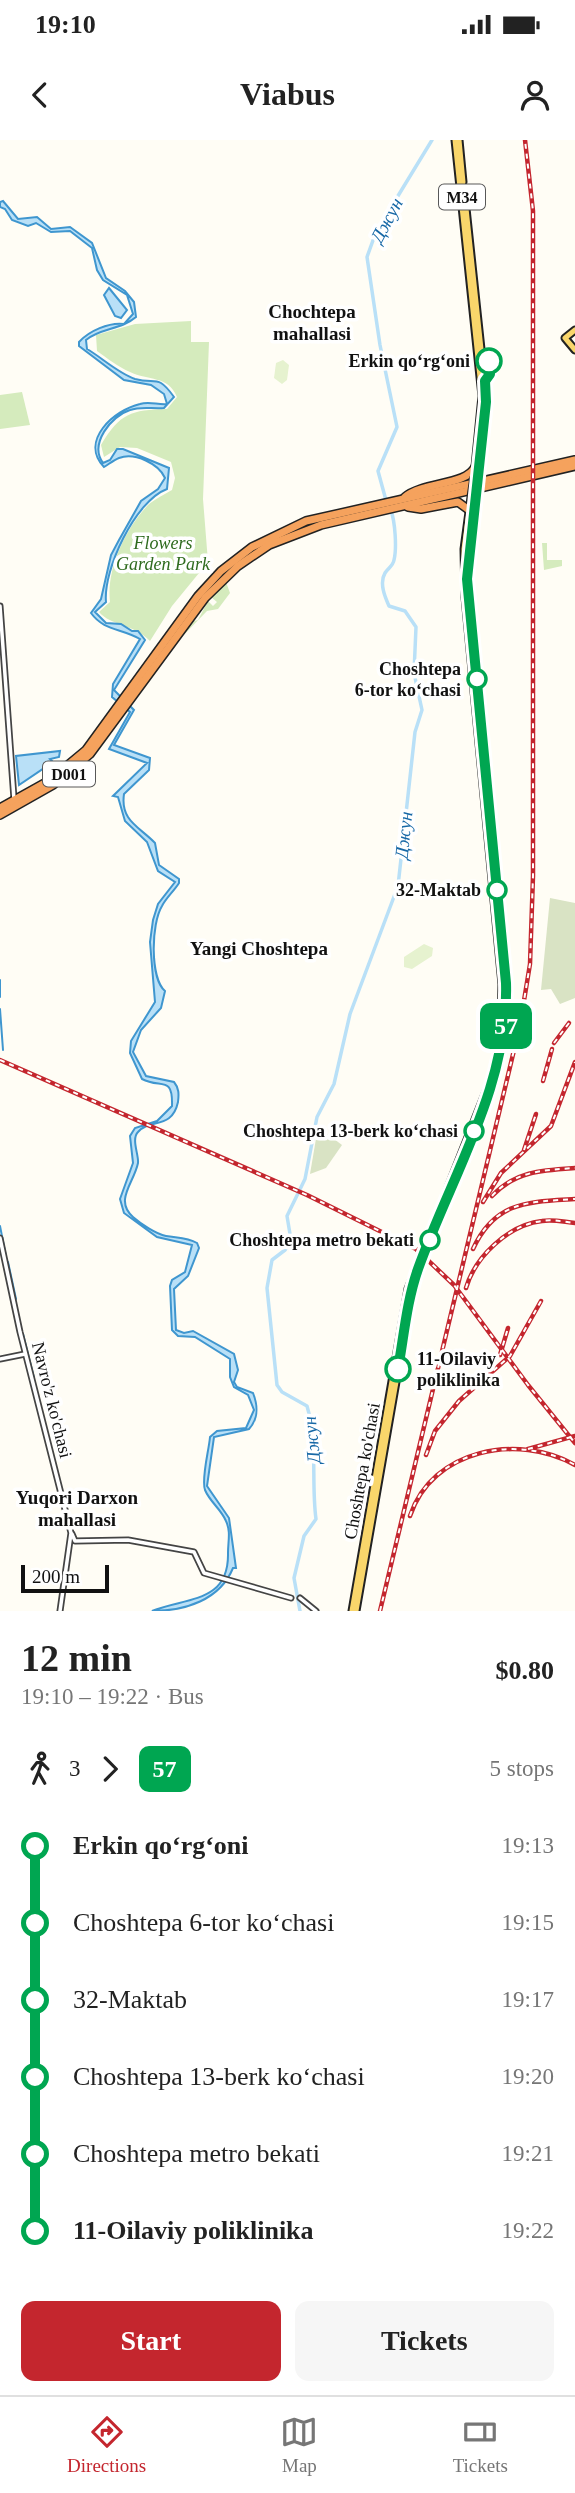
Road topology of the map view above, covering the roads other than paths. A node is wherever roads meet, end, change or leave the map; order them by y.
1 (457, 140) edge
2 (470, 254) junction
3 (575, 330) edge
4 (575, 350) edge
5 (575, 460) edge
6 (575, 466) edge
7 (475, 467) junction
8 (476, 477) junction
9 (473, 498) junction
10 (458, 502) junction
11 (403, 503) junction
12 (469, 510) junction
13 (0, 606) edge
14 (470, 631) junction
15 (95, 744) junction
16 (15, 801) junction
17 (0, 808) edge
18 (0, 816) edge
19 (0, 1238) edge
20 (26, 1354) junction
21 (0, 1359) edge
22 (72, 1541) junction
23 (290, 1598) dead end
24 (300, 1598) dead end
25 (60, 1611) edge
26 (316, 1611) edge
27 (354, 1611) edge

1 - 2 main road, Choshtepa ko'chasi / M34
2 - 7 main road, Choshtepa ko'chasi / M34
2 - 8 main road, Choshtepa ko'chasi / M34
3 - 4 main road
5 - 11 highway
6 - 11 highway
7 - 8 main road, Choshtepa ko'chasi / M34
7 - 11 highway
8 - 9 main road, Choshtepa ko'chasi / M34, bridge
9 - 10 highway
9 - 12 main road, Choshtepa ko'chasi
9 - 14 main road, Choshtepa ko'chasi
10 - 11 highway
10 - 12 highway
11 - 15 highway, D001
12 - 14 main road, Choshtepa ko'chasi
13 - 16 street
14 - 27 main road, Choshtepa ko'chasi
15 - 16 highway, D001
15 - 18 highway, D001
16 - 17 highway, D001
19 - 20 street, Navro'z ko'chasi
20 - 21 street
20 - 22 street, Navro'z ko'chasi
22 - 23 street
22 - 25 street, Navro'z ko'chasi
24 - 26 street

